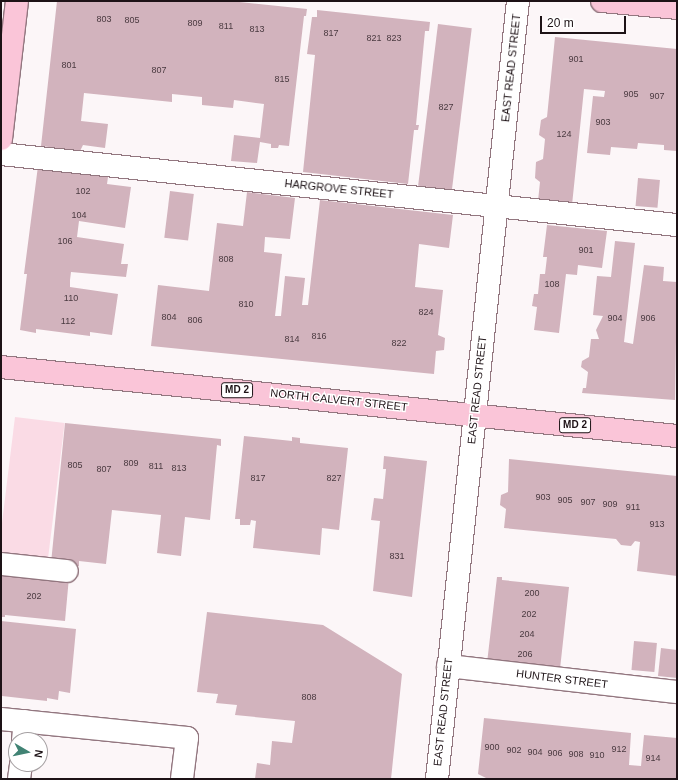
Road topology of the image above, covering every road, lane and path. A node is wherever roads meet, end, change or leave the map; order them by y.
1 (17, 1) edge
2 (518, 1) edge
3 (602, 1) edge
4 (677, 8) edge
5 (1, 139) edge
6 (1, 154) edge
7 (496, 205) junction
8 (677, 224) edge
9 (1, 367) edge
10 (474, 414) junction
11 (677, 436) edge
12 (1, 564) edge
13 (67, 571) dead end
14 (448, 666) junction
15 (677, 692) edge
16 (1, 719) edge
17 (24, 731) edge
18 (182, 779) edge
19 (436, 779) edge

1 - 5 main road
2 - 7 street, EAST READ STREET
3 - 4 main road
6 - 7 street, HARGROVE STREET
7 - 8 street, HARGROVE STREET
7 - 10 street, EAST READ STREET
9 - 10 main road, NORTH CALVERT STREET / MD 2
10 - 11 main road, NORTH CALVERT STREET / MD 2
10 - 14 street, EAST READ STREET
12 - 13 street
14 - 15 street, HUNTER STREET
14 - 19 street, EAST READ STREET
16 - 17 street
17 - 18 street

